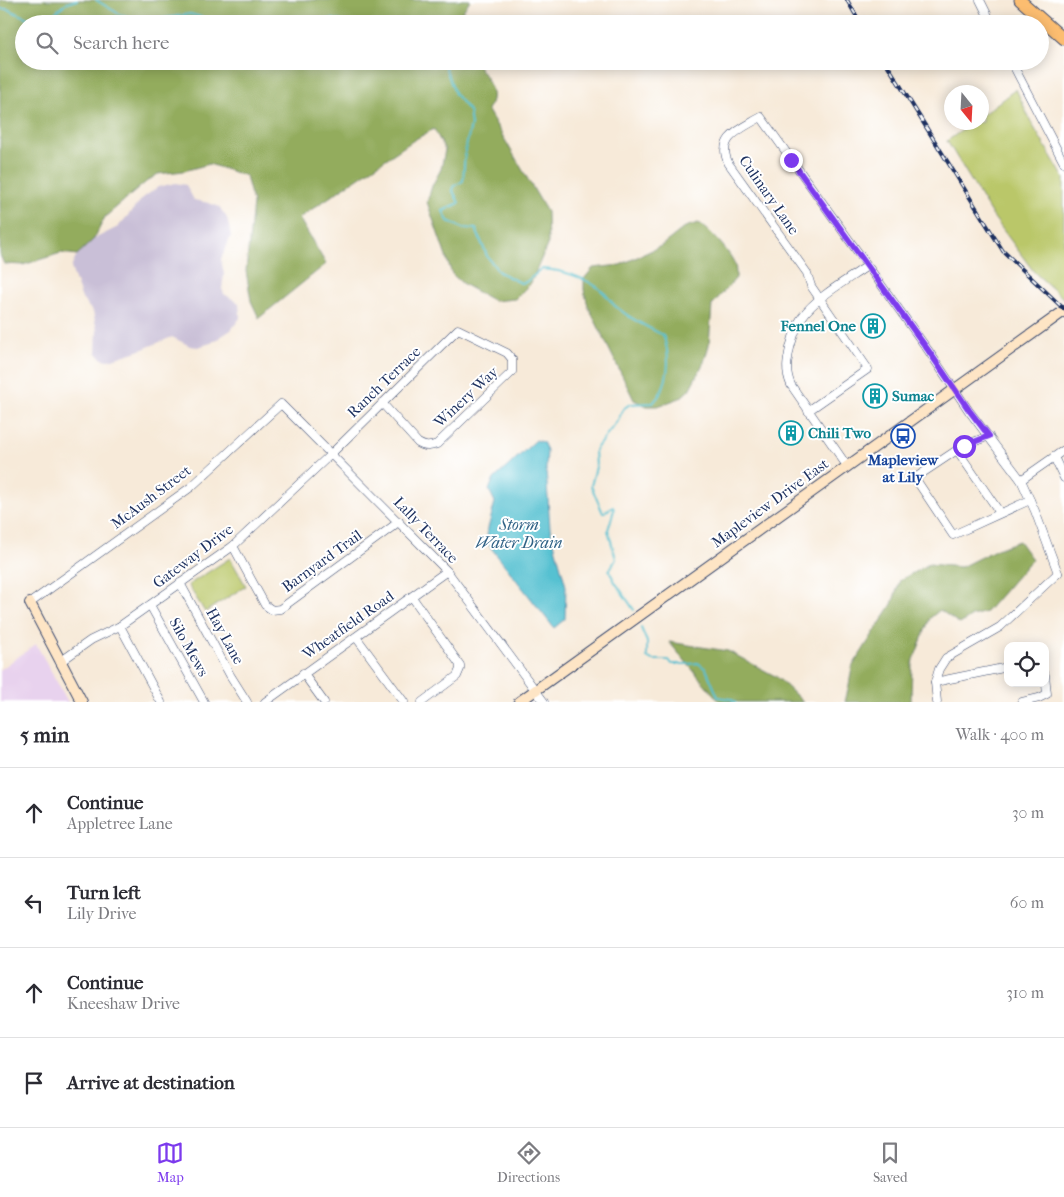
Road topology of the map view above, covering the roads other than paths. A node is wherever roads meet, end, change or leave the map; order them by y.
1 (980, 0) edge
2 (1020, 0) edge
3 (988, 15) edge
4 (1037, 15) edge
5 (1049, 26) edge
6 (1064, 39) edge
7 (1017, 70) edge
8 (1064, 164) edge
9 (867, 266) junction
10 (820, 299) junction
11 (1064, 311) edge
12 (458, 329) joint
13 (955, 389) junction
14 (281, 404) joint
15 (382, 404) junction
16 (808, 411) junction
17 (989, 436) junction
18 (957, 450) junction
19 (1064, 450) edge
20 (330, 455) junction
21 (1054, 457) junction
22 (847, 466) junction
23 (1064, 478) edge
24 (1021, 480) junction
25 (1030, 500) junction
26 (1000, 514) junction
27 (399, 521) junction
28 (233, 546) junction
29 (447, 570) junction
30 (1061, 573) edge
31 (180, 583) junction
32 (412, 597) junction
33 (30, 602) joint
34 (150, 605) junction
35 (120, 626) junction
36 (356, 637) junction
37 (60, 662) junction
38 (1004, 668) edge
39 (303, 673) junction
40 (935, 682) junction
41 (1046, 687) edge
42 (535, 690) junction
43 (82, 702) edge
44 (161, 702) edge
45 (204, 702) edge
46 (247, 702) edge
47 (265, 702) edge
48 (324, 702) edge
49 (404, 702) edge
50 (422, 702) edge
51 (518, 702) edge
52 (544, 702) edge
53 (937, 702) edge
54 (1022, 702) edge

1 - 3 street
2 - 4 main road
5 - 6 main road
7 - 8 street
9 - 10 street
9 - 10 street, Culinary Lane
9 - 13 street
10 - 16 street
10 - 16 street
11 - 13 main road, Mapleview Drive East
12 - 15 street, Ranch Terrace
12 - 15 street, Winery Way
13 - 17 street
13 - 22 main road, Mapleview Drive East
14 - 20 street, Lally Terrace
14 - 33 street, McAush Street
15 - 20 street, Ranch Terrace
16 - 22 street
17 - 18 street
17 - 24 street
18 - 26 street
18 - 26 street
19 - 21 street
20 - 27 street, Lally Terrace
20 - 28 street, Gateway Drive
21 - 23 street
21 - 24 street
22 - 42 main road, Mapleview Drive East
24 - 25 street
25 - 26 street
25 - 30 street
27 - 28 street, Barnyard Trail
27 - 29 street, Lally Terrace
28 - 31 street, Gateway Drive
29 - 32 street, Wheatfield Road
29 - 42 street, Lally Terrace
30 - 40 street
31 - 34 street, Gateway Drive
31 - 46 street, Hay Lane
32 - 36 street, Wheatfield Road
32 - 50 street
33 - 37 main road
34 - 35 street, Gateway Drive
34 - 45 street, Silo Mews
35 - 37 street, Gateway Drive
35 - 44 street
36 - 39 street, Wheatfield Road
36 - 49 street
37 - 43 main road
38 - 40 street
39 - 47 street, Wheatfield Road
39 - 48 street
40 - 53 street
41 - 54 street
42 - 51 main road, Mapleview Drive East
42 - 52 street, Lally Terrace

